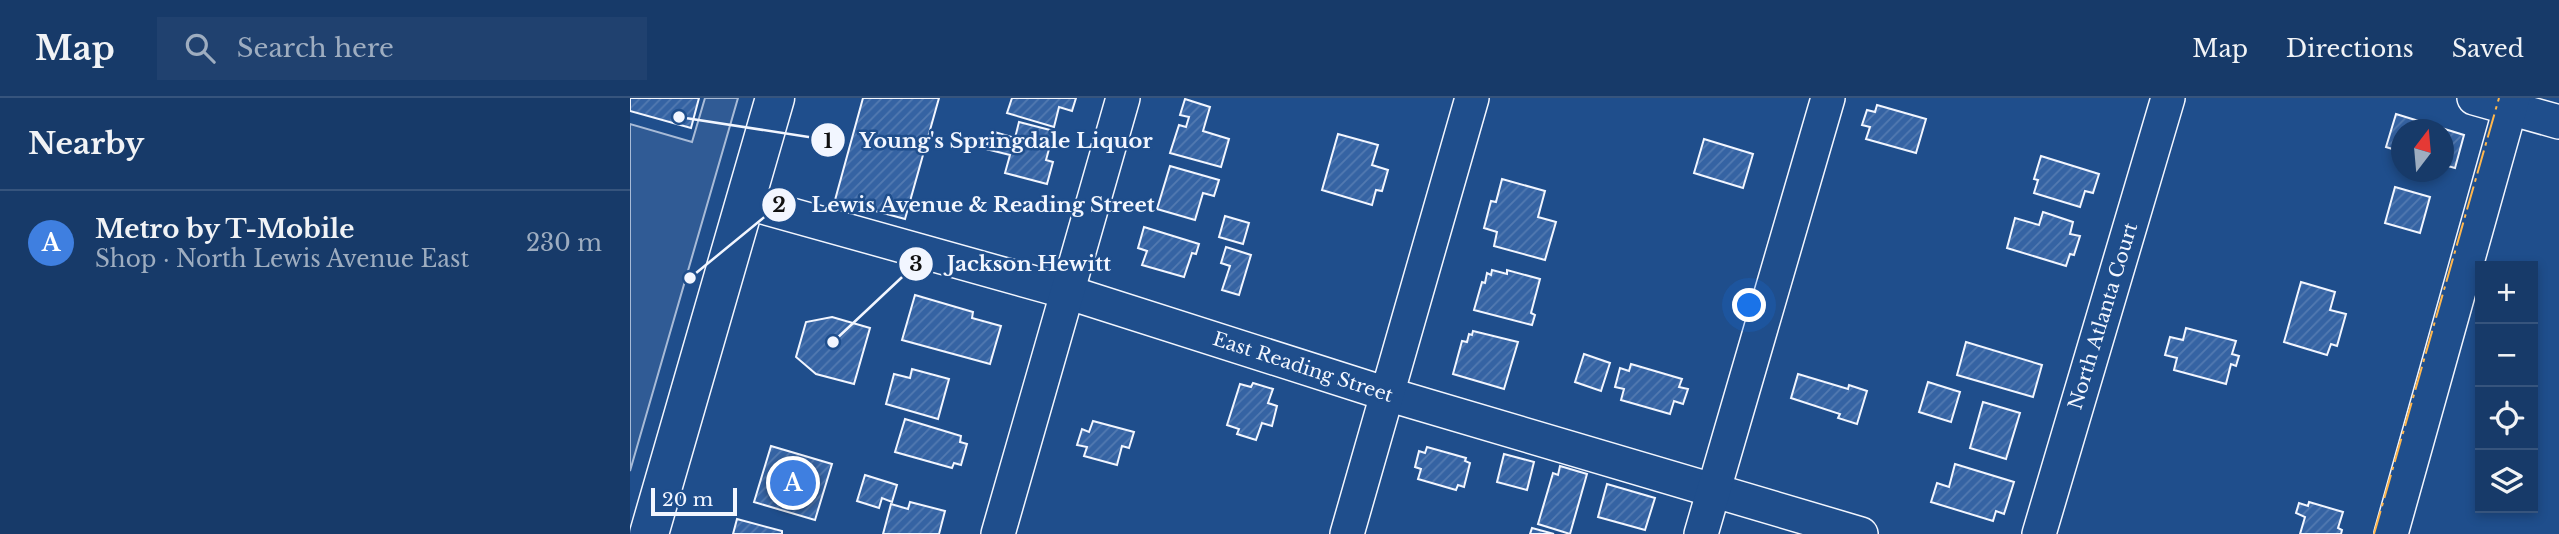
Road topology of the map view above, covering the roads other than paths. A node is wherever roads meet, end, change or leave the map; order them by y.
1 (775, 98) edge
2 (1122, 98) edge
3 (1472, 98) edge
4 (1828, 98) edge
5 (2168, 98) edge
6 (2474, 98) edge
7 (2511, 103) edge
8 (2559, 122) edge
9 (745, 202) junction
10 (1067, 292) junction
11 (1387, 394) junction
12 (1713, 490) junction
13 (649, 534) edge
14 (998, 534) edge
15 (1347, 534) edge
16 (1701, 534) edge
17 (1861, 534) edge
18 (2039, 534) edge
19 (2391, 534) edge

1 - 9 main road
2 - 10 street
3 - 11 street
4 - 12 street
5 - 18 street, North Atlanta Court
6 - 7 street
7 - 8 street
7 - 19 street
9 - 10 street, East Reading Street
9 - 13 main road
10 - 11 street, East Reading Street
10 - 14 street
11 - 12 street, East Reading Street
11 - 15 street
12 - 16 street
12 - 17 street, East Reading Street

